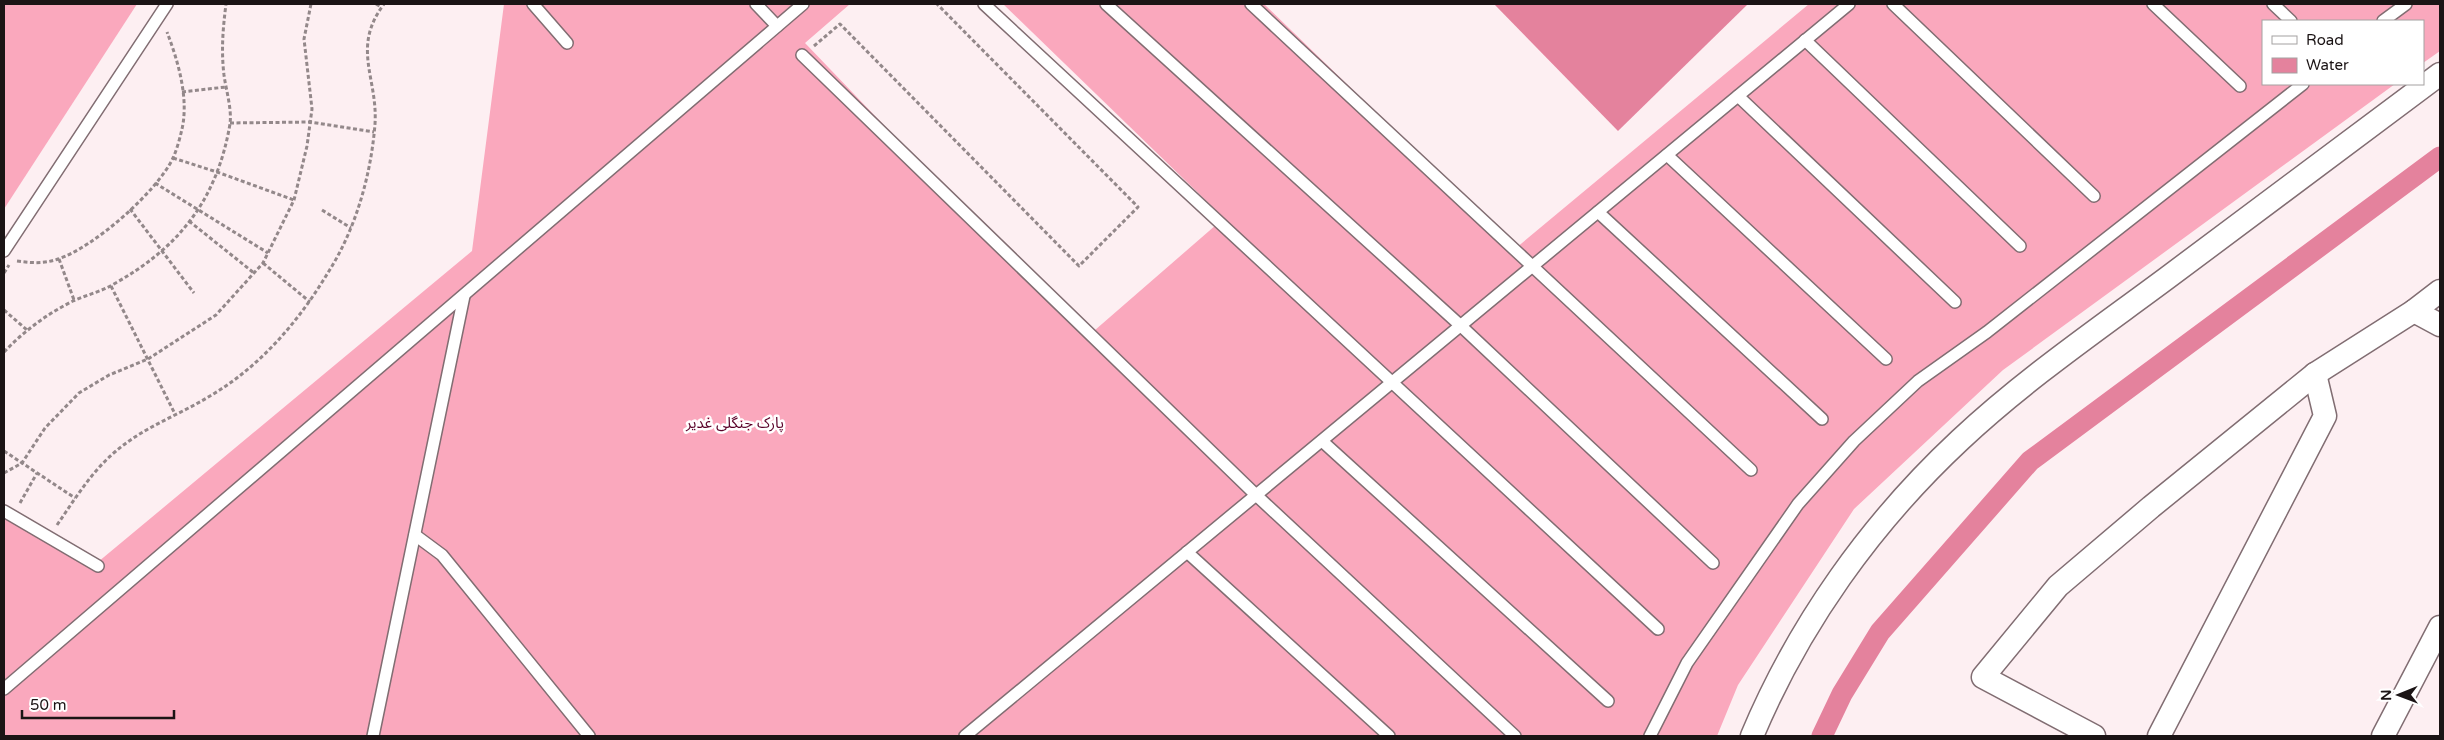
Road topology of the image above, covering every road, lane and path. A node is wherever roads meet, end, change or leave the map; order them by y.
1 (167, 4) edge
2 (226, 4) edge
3 (311, 4) edge
4 (376, 4) edge
5 (533, 4) edge
6 (756, 4) edge
7 (803, 4) edge
8 (937, 4) edge
9 (984, 4) edge
10 (1106, 4) edge
11 (1251, 4) edge
12 (1849, 4) edge
13 (1893, 4) edge
14 (2153, 4) edge
15 (2273, 4) edge
16 (2406, 4) edge
17 (382, 6) edge
18 (2290, 20) edge
19 (2384, 20) edge
20 (777, 26) junction
21 (166, 29) dead end
22 (1805, 40) junction
23 (567, 43) dead end
24 (802, 55) joint
25 (2440, 74) edge
26 (2303, 85) edge
27 (2240, 86) dead end
28 (226, 87) junction
29 (182, 92) junction
30 (1738, 96) junction
31 (310, 122) junction
32 (230, 123) junction
33 (374, 132) junction
34 (1667, 155) junction
35 (173, 158) junction
36 (217, 172) junction
37 (155, 183) junction
38 (2094, 196) dead end
39 (294, 200) junction
40 (130, 209) junction
41 (199, 210) junction
42 (322, 210) dead end
43 (1598, 212) junction
44 (190, 221) junction
45 (350, 228) junction
46 (2020, 246) dead end
47 (4, 251) edge
48 (162, 252) junction
49 (268, 253) junction
50 (59, 259) junction
51 (12, 260) dead end
52 (263, 263) junction
53 (1532, 266) junction
54 (254, 274) junction
55 (111, 286) junction
56 (2440, 291) edge
57 (194, 293) dead end
58 (464, 296) junction
59 (74, 300) junction
60 (310, 302) junction
61 (1954, 302) dead end
62 (4, 310) edge
63 (2414, 311) junction
64 (2440, 325) edge
65 (1460, 326) junction
66 (27, 330) junction
67 (4, 352) edge
68 (148, 359) junction
69 (1886, 359) dead end
70 (2315, 374) junction
71 (1391, 383) junction
72 (175, 414) junction
73 (1822, 419) dead end
74 (1322, 441) junction
75 (4, 451) edge
76 (22, 463) junction
77 (1751, 470) dead end
78 (4, 473) edge
79 (37, 473) junction
80 (1256, 495) junction
81 (75, 498) junction
82 (11, 500) dead end
83 (4, 511) edge
84 (56, 526) dead end
85 (415, 535) junction
86 (1187, 552) junction
87 (1713, 563) dead end
88 (98, 566) dead end
89 (2440, 627) edge
90 (1658, 629) dead end
91 (4, 689) edge
92 (1608, 701) dead end
93 (373, 736) edge
94 (589, 736) edge
95 (965, 736) edge
96 (1389, 736) edge
97 (1515, 736) edge
98 (1650, 736) edge
99 (1752, 736) edge
100 (2094, 736) edge
101 (2160, 736) edge
102 (2383, 736) edge

1 - 47 lane
2 - 28 path
3 - 31 path
4 - 17 path
5 - 23 lane
6 - 20 lane
7 - 20 lane
8 - 24 path
9 - 71 lane
10 - 65 lane
11 - 53 lane
12 - 22 lane
13 - 38 lane
14 - 27 lane
15 - 18 lane
16 - 19 lane
17 - 33 path
20 - 58 lane
21 - 29 path
22 - 30 lane
22 - 46 lane
24 - 80 lane
25 - 99 street
26 - 98 lane
28 - 29 path
28 - 32 path
29 - 35 path
30 - 34 lane
30 - 61 lane
31 - 32 path
31 - 33 path
31 - 39 path
32 - 36 path
33 - 45 path
34 - 43 lane
34 - 69 lane
35 - 36 path
35 - 37 path
36 - 39 path
36 - 41 path
37 - 40 path
37 - 41 path
39 - 49 path
40 - 48 path
40 - 50 path
41 - 44 path
41 - 49 path
42 - 45 path
43 - 53 lane
43 - 73 lane
44 - 48 path
44 - 54 path
45 - 60 path
48 - 55 path
48 - 57 path
49 - 52 path
50 - 51 path
50 - 59 path
52 - 54 path
52 - 60 path
53 - 65 lane
53 - 77 lane
54 - 68 path
55 - 59 path
55 - 68 path
56 - 63 street
58 - 85 lane
58 - 91 lane
59 - 66 path
60 - 72 path
62 - 66 path
63 - 64 street
63 - 70 street
65 - 71 lane
65 - 87 lane
66 - 67 path
68 - 72 path
68 - 76 path
70 - 100 street
70 - 101 street
71 - 74 lane
71 - 90 lane
72 - 81 path
74 - 80 lane
74 - 92 lane
75 - 76 path
76 - 78 path
76 - 79 path
79 - 81 path
79 - 82 path
80 - 86 lane
80 - 97 lane
81 - 84 path
83 - 88 lane
85 - 93 lane
85 - 94 lane
86 - 95 lane
86 - 96 lane
89 - 102 street

